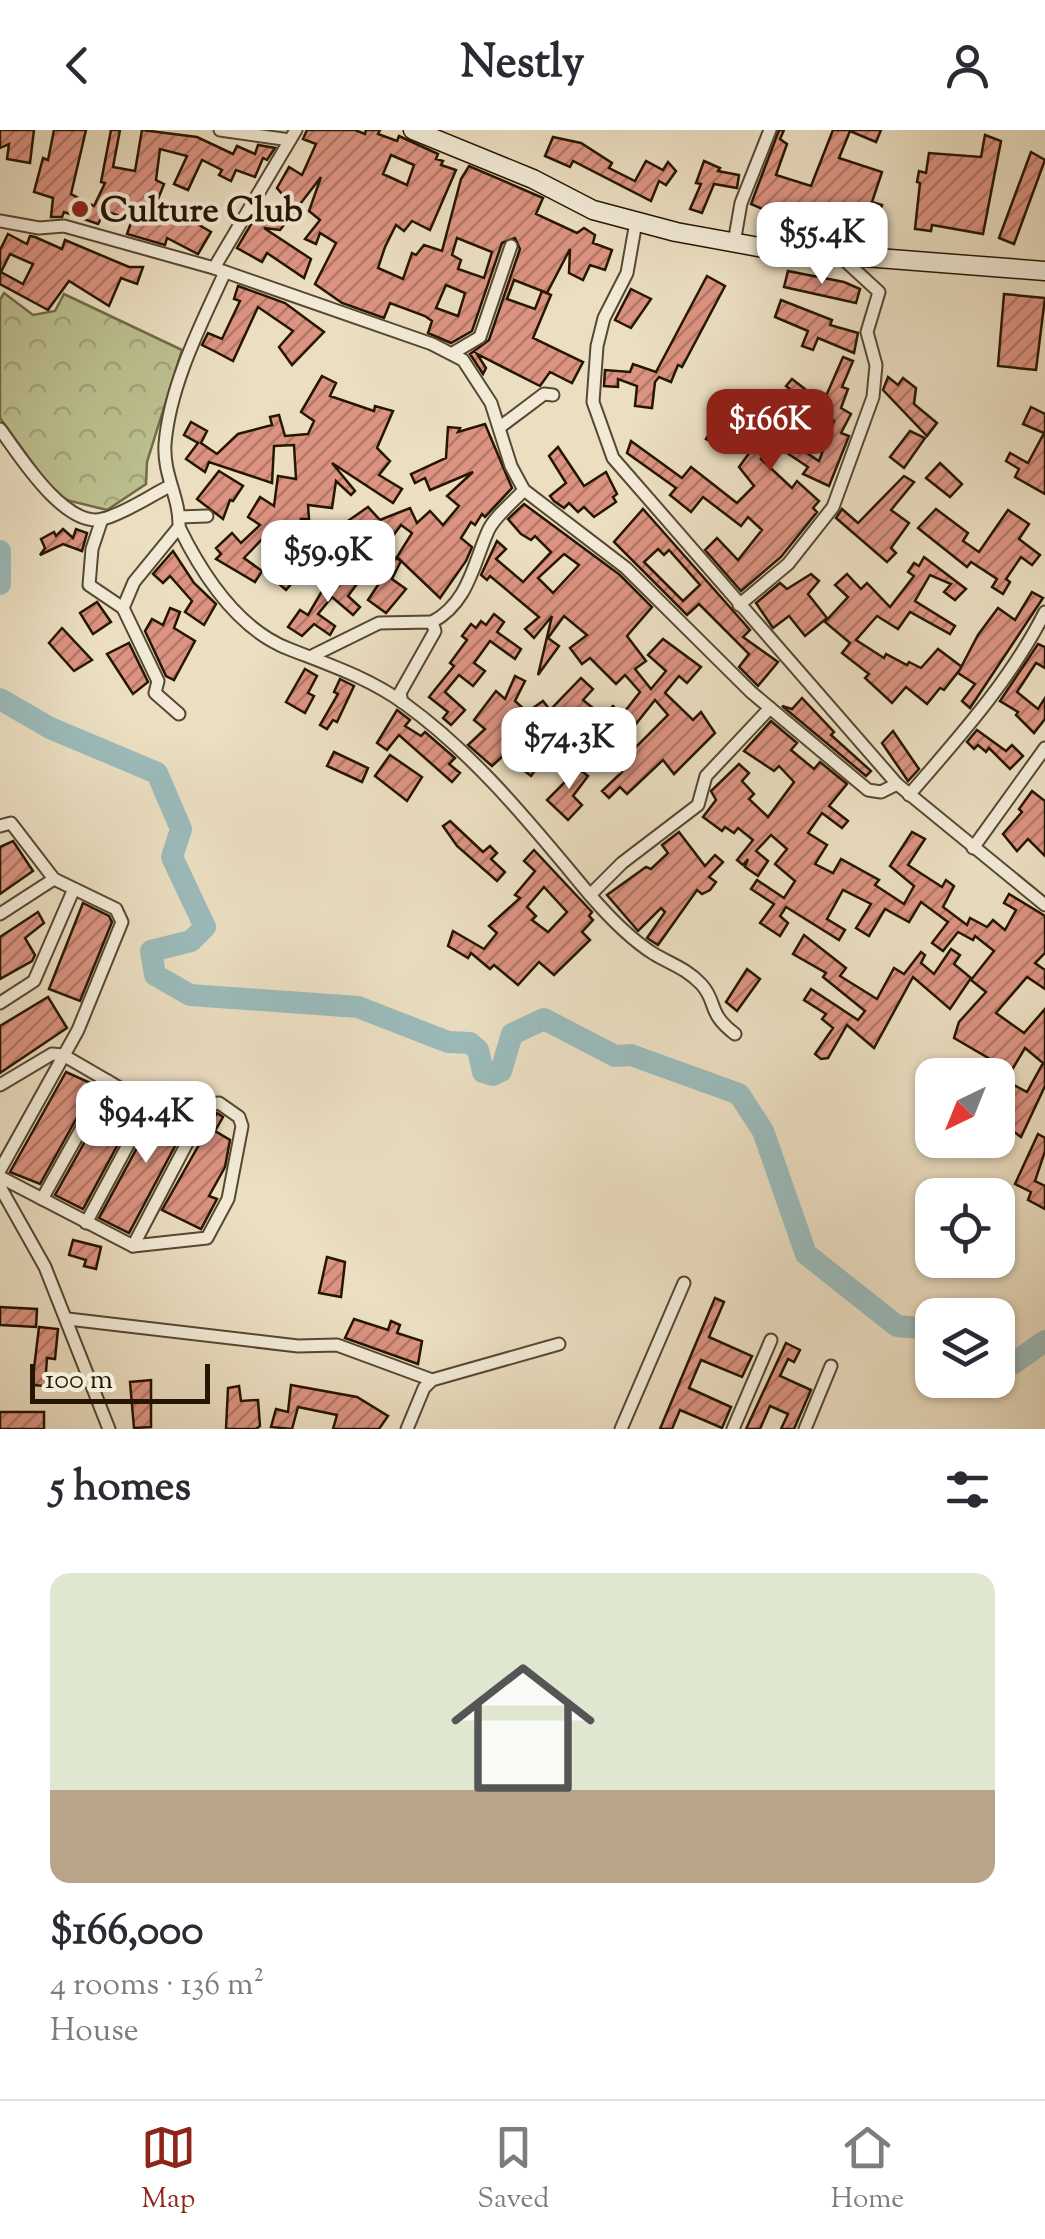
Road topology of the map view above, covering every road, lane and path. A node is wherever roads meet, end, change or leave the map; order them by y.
1 (220, 130) edge
2 (770, 130) edge
3 (424, 132) edge
4 (293, 135) edge
5 (0, 221) edge
6 (636, 222) junction
7 (734, 243) junction
8 (511, 246) dead end
9 (836, 253) junction
10 (219, 270) junction
11 (1045, 271) edge
12 (453, 352) junction
13 (553, 394) dead end
14 (500, 427) junction
15 (0, 429) edge
16 (168, 488) junction
17 (524, 490) junction
18 (206, 516) dead end
19 (102, 520) junction
20 (179, 522) junction
21 (739, 605) junction
22 (123, 608) junction
23 (1045, 612) edge
24 (432, 622) junction
25 (314, 655) junction
26 (402, 702) junction
27 (770, 708) junction
28 (179, 714) dead end
29 (1045, 748) edge
30 (896, 784) junction
31 (909, 795) junction
32 (0, 826) edge
33 (973, 848) junction
34 (54, 879) junction
35 (72, 891) junction
36 (590, 896) junction
37 (1045, 906) edge
38 (0, 914) edge
39 (0, 1002) edge
40 (735, 1034) dead end
41 (63, 1054) junction
42 (108, 1081) junction
43 (0, 1085) edge
44 (158, 1089) junction
45 (208, 1106) junction
46 (0, 1174) edge
47 (0, 1187) edge
48 (42, 1200) junction
49 (86, 1223) junction
50 (133, 1246) junction
51 (684, 1283) dead end
52 (68, 1320) junction
53 (771, 1340) dead end
54 (559, 1344) dead end
55 (831, 1366) dead end
56 (432, 1380) junction
57 (410, 1427) edge
58 (110, 1429) edge
59 (621, 1429) edge
60 (733, 1429) edge
61 (805, 1429) edge

1 - 4 street
2 - 7 street
3 - 6 street
4 - 10 street
5 - 10 street
6 - 7 street
6 - 21 street
7 - 9 street
8 - 12 street
9 - 11 street
9 - 21 street
10 - 12 street
10 - 16 street
12 - 14 street
13 - 14 street
14 - 17 street
15 - 19 street
16 - 19 street
16 - 20 street
17 - 24 street
17 - 27 street
18 - 20 street
19 - 22 street
20 - 22 street
20 - 25 street
21 - 30 street
22 - 28 street
23 - 31 street
24 - 25 street
24 - 26 street
25 - 26 street
26 - 36 street
27 - 30 street
27 - 36 street
29 - 33 street
30 - 31 street
31 - 33 street
32 - 34 street
33 - 37 street
34 - 35 street
34 - 38 street
35 - 39 street
35 - 41 street
36 - 40 street
41 - 42 street
41 - 43 street
41 - 46 street
42 - 44 street
42 - 48 street
44 - 45 street
44 - 49 street
45 - 50 street
45 - 50 street
46 - 48 street
47 - 52 street
48 - 49 street
49 - 50 street
51 - 59 street
52 - 56 street
52 - 58 street
53 - 60 street
54 - 56 street
55 - 61 street
56 - 57 street

